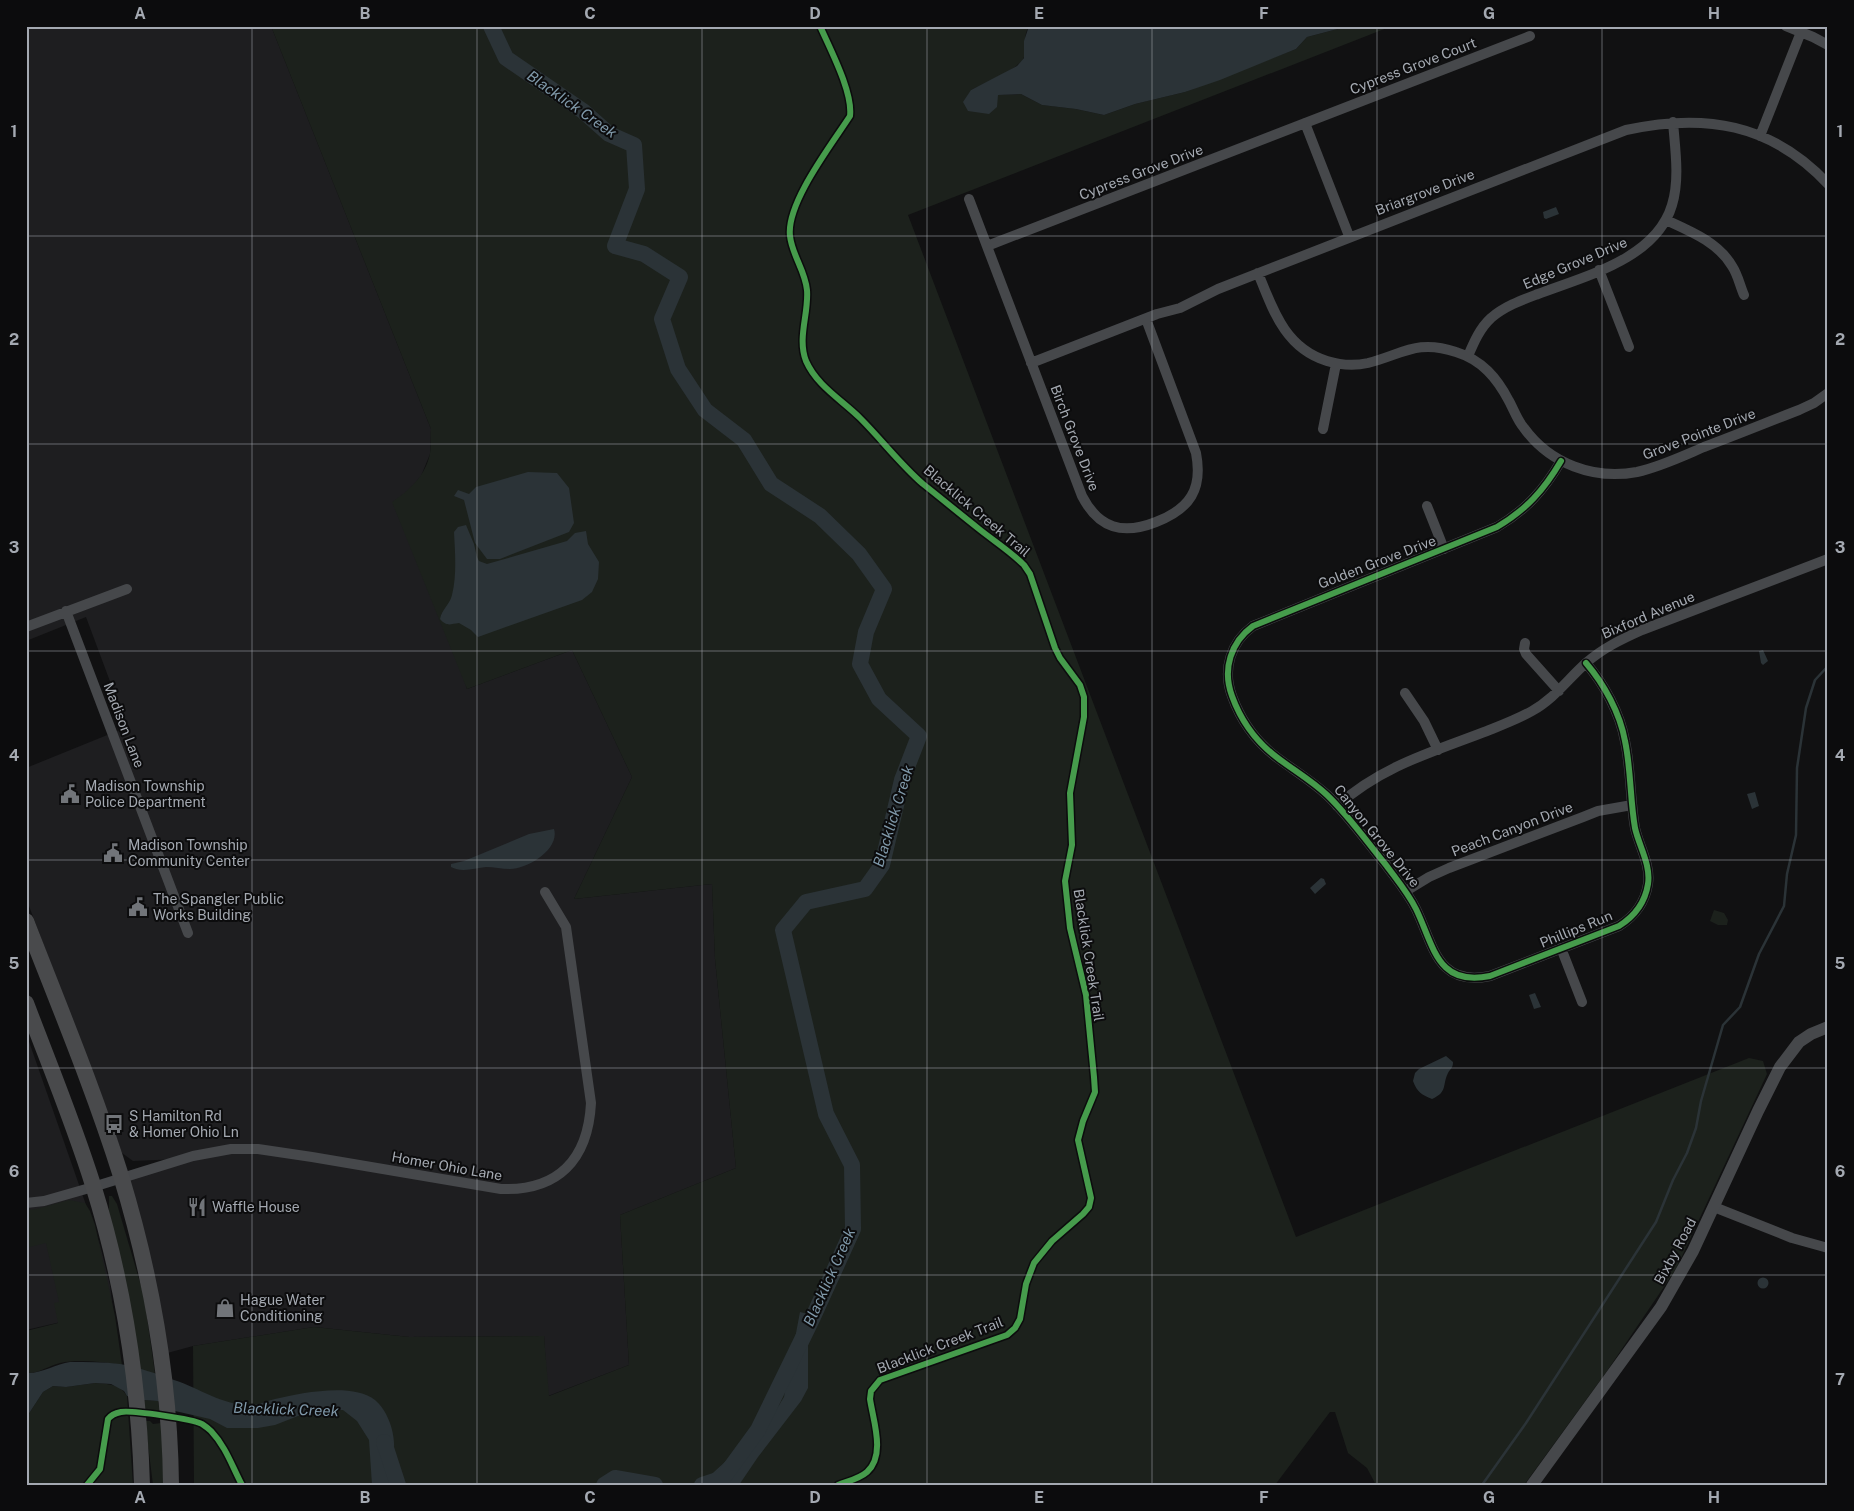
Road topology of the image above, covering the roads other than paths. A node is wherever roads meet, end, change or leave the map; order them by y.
1 (1786, 26) edge
2 (1801, 32) junction
3 (1530, 36) dead end
4 (1828, 45) edge
5 (1673, 122) junction
6 (1305, 123) junction
7 (1760, 136) junction
8 (1828, 184) edge
9 (969, 199) dead end
10 (1666, 220) junction
11 (1349, 236) junction
12 (987, 246) junction
13 (1599, 270) junction
14 (1258, 273) junction
15 (1744, 296) dead end
16 (1146, 318) junction
17 (1630, 347) dead end
18 (1468, 356) junction
19 (1031, 363) junction
20 (1336, 364) junction
21 (1828, 393) edge
22 (1323, 429) dead end
23 (1560, 461) junction
24 (1427, 506) dead end
25 (1444, 550) junction
26 (1828, 559) edge
27 (127, 589) dead end
28 (66, 611) junction
29 (26, 627) edge
30 (1525, 643) dead end
31 (1586, 663) junction
32 (1559, 691) junction
33 (1405, 693) dead end
34 (1231, 695) joint
35 (1438, 750) junction
36 (1632, 805) junction
37 (1337, 806) junction
38 (1406, 891) junction
39 (544, 892) dead end
40 (26, 921) edge
41 (188, 933) dead end
42 (1561, 948) junction
43 (1443, 965) joint
44 (1582, 1002) dead end
45 (26, 1003) edge
46 (1828, 1026) edge
47 (121, 1178) junction
48 (93, 1187) junction
49 (26, 1203) edge
50 (1714, 1207) junction
51 (1828, 1248) edge
52 (142, 1485) edge
53 (172, 1485) edge
54 (1532, 1485) edge

1 - 2 street
2 - 4 street
2 - 7 street
3 - 6 street, Cypress Grove Court
5 - 7 street, Briargrove Drive
5 - 10 street, Edge Grove Drive
5 - 11 street, Briargrove Drive
6 - 11 street
6 - 12 street, Cypress Grove Drive
7 - 8 street, Briargrove Drive
9 - 12 street, Birch Grove Drive
10 - 13 street, Edge Grove Drive
10 - 15 street
11 - 14 street, Briargrove Drive
12 - 19 street, Birch Grove Drive
13 - 17 street
13 - 18 street, Edge Grove Drive
14 - 16 street, Briargrove Drive
14 - 20 street, Grove Pointe Drive
16 - 19 street, Briargrove Drive
16 - 19 street, Birch Grove Drive
18 - 20 street, Grove Pointe Drive
18 - 23 street, Grove Pointe Drive
20 - 22 street
21 - 23 street, Grove Pointe Drive
23 - 25 street, Golden Grove Drive
24 - 25 street
25 - 34 street, Golden Grove Drive
26 - 31 street, Bixford Avenue
27 - 28 street
28 - 29 street
28 - 41 street, Madison Lane
30 - 32 street
31 - 32 street, Bixford Avenue
31 - 36 street, Phillips Run
32 - 35 street, Bixford Avenue
33 - 35 street
34 - 37 street, Canyon Grove Drive
35 - 37 street, Bixford Avenue
36 - 38 street, Peach Canyon Drive
36 - 42 street, Phillips Run
37 - 38 street, Canyon Grove Drive
38 - 43 street, Canyon Grove Drive
39 - 47 street, Homer Ohio Lane
40 - 47 main road
42 - 43 street, Phillips Run
42 - 44 street
45 - 48 main road
46 - 50 street, Bixby Road
47 - 48 street, Homer Ohio Lane
47 - 53 main road
48 - 49 street, Homer Ohio Lane
48 - 52 main road
50 - 51 street
50 - 54 street, Bixby Road

